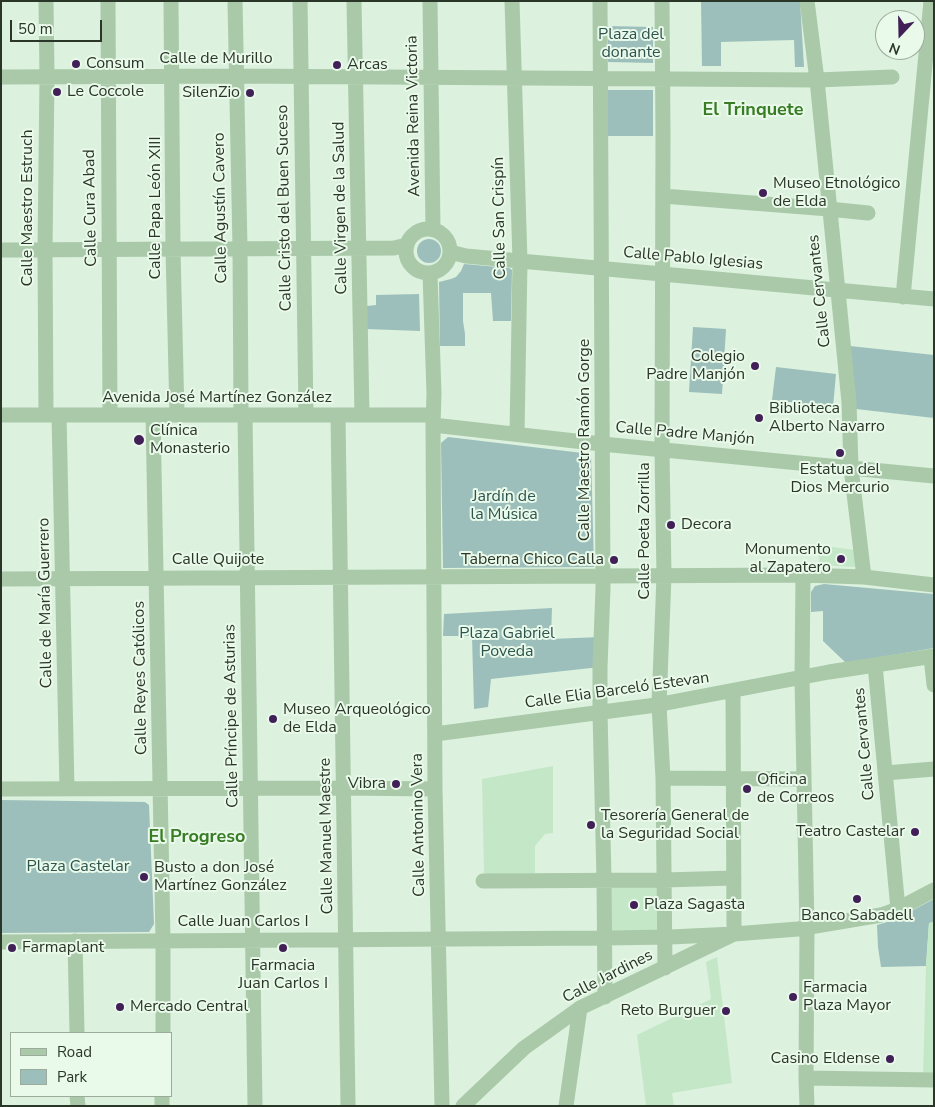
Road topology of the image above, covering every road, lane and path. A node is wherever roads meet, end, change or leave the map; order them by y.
1 (46, 1) edge
2 (108, 1) edge
3 (171, 1) edge
4 (235, 1) edge
5 (300, 1) edge
6 (354, 1) edge
7 (430, 1) edge
8 (512, 1) edge
9 (600, 1) edge
10 (662, 1) edge
11 (808, 1) edge
12 (931, 1) edge
13 (108, 76) junction
14 (172, 76) junction
15 (236, 76) junction
16 (300, 76) junction
17 (1, 77) edge
18 (47, 77) junction
19 (355, 77) junction
20 (432, 77) junction
21 (892, 77) dead end
22 (514, 79) junction
23 (600, 79) junction
24 (662, 80) junction
25 (817, 80) junction
26 (663, 196) junction
27 (830, 209) junction
28 (868, 214) dead end
29 (432, 230) junction
30 (407, 245) junction
31 (240, 248) junction
32 (110, 249) junction
33 (173, 249) junction
34 (304, 249) junction
35 (359, 249) junction
36 (1, 250) edge
37 (45, 250) junction
38 (450, 252) junction
39 (520, 261) junction
40 (601, 268) junction
41 (430, 273) junction
42 (663, 274) junction
43 (837, 290) junction
44 (904, 296) junction
45 (934, 299) edge
46 (52, 415) junction
47 (110, 415) junction
48 (153, 415) junction
49 (176, 415) junction
50 (243, 415) junction
51 (306, 415) junction
52 (338, 415) junction
53 (362, 415) junction
54 (1, 416) edge
55 (433, 420) junction
56 (517, 434) junction
57 (602, 444) junction
58 (662, 450) junction
59 (851, 468) junction
60 (934, 476) edge
61 (803, 575) junction
62 (603, 576) junction
63 (664, 576) junction
64 (340, 577) junction
65 (434, 577) junction
66 (864, 577) junction
67 (156, 578) junction
68 (248, 578) junction
69 (1, 579) edge
70 (62, 579) junction
71 (934, 585) edge
72 (932, 657) edge
73 (875, 665) junction
74 (802, 678) junction
75 (934, 685) edge
76 (733, 691) junction
77 (659, 705) junction
78 (600, 713) junction
79 (435, 734) junction
80 (934, 769) edge
81 (885, 773) junction
82 (664, 778) junction
83 (734, 778) junction
84 (804, 779) junction
85 (251, 788) junction
86 (343, 788) junction
87 (1, 789) edge
88 (67, 789) junction
89 (160, 789) junction
90 (435, 789) junction
91 (734, 878) junction
92 (604, 879) junction
93 (664, 880) junction
94 (483, 881) dead end
95 (934, 890) edge
96 (898, 909) junction
97 (807, 928) junction
98 (734, 934) junction
99 (664, 937) junction
100 (604, 938) junction
101 (346, 939) junction
102 (438, 939) junction
103 (163, 940) junction
104 (253, 940) junction
105 (76, 941) junction
106 (1, 942) edge
107 (665, 968) junction
108 (605, 997) junction
109 (580, 1008) junction
110 (77, 1032) edge
111 (163, 1032) edge
112 (806, 1078) junction
113 (934, 1080) edge
114 (255, 1106) edge
115 (348, 1106) edge
116 (442, 1106) edge
117 (463, 1106) edge
118 (566, 1106) edge
119 (807, 1106) edge

1 - 18 street, Calle Maestro Estruch
2 - 13 street, Calle Cura Abad
3 - 14 street, Calle Papa León XIII
4 - 15 street, Calle Agustín Cavero
5 - 16 street, Calle Cristo del Buen Suceso
6 - 19 street, Calle Virgen de la Salud
7 - 20 street, Avenida Reina Victoria
8 - 22 street, Calle San Crispín
9 - 23 street, Calle Maestro Ramón Gorge
10 - 24 street, Calle Poeta Zorrilla
11 - 25 street, Calle Cervantes
12 - 44 street
13 - 14 street, Calle de Murillo
13 - 18 street, Calle de Murillo
13 - 32 street, Calle Cura Abad
14 - 15 street, Calle de Murillo
14 - 33 street, Calle Papa León XIII
15 - 16 street, Calle de Murillo
15 - 31 street, Calle Agustín Cavero
16 - 19 street, Calle de Murillo
16 - 34 street, Calle Cristo del Buen Suceso
17 - 18 street, Calle de Murillo
18 - 37 street, Calle Maestro Estruch
19 - 20 street, Calle de Murillo
19 - 35 street, Calle Virgen de la Salud
20 - 22 street, Calle de Murillo
20 - 29 street, Avenida Reina Victoria
21 - 25 street, Calle de Murillo
22 - 23 street, Calle de Murillo
22 - 39 street, Calle San Crispín
23 - 24 street, Calle de Murillo
23 - 40 street, Calle Maestro Ramón Gorge
24 - 25 street, Calle de Murillo
24 - 26 street, Calle Poeta Zorrilla
25 - 27 street, Calle Cervantes
26 - 27 street
26 - 42 street, Calle Poeta Zorrilla
27 - 28 street
27 - 43 street, Calle Cervantes
29 - 30 street
29 - 38 street
30 - 35 street
30 - 41 street
31 - 33 street
31 - 34 street
31 - 50 street, Calle Agustín Cavero
32 - 33 street
32 - 37 street
32 - 47 street, Calle Cura Abad
33 - 49 street, Calle Papa León XIII
34 - 35 street
34 - 51 street, Calle Cristo del Buen Suceso
35 - 53 street, Calle Virgen de la Salud
36 - 37 street
37 - 46 street, Calle Maestro Estruch
38 - 39 street, Calle Pablo Iglesias
38 - 41 street
39 - 40 street, Calle Pablo Iglesias
39 - 56 street, Calle San Crispín
40 - 42 street, Calle Pablo Iglesias
40 - 57 street, Calle Maestro Ramón Gorge
41 - 55 street
42 - 43 street, Calle Pablo Iglesias
42 - 58 street, Calle Poeta Zorrilla
43 - 44 street, Calle Pablo Iglesias
43 - 59 street, Calle Cervantes
44 - 45 street, Calle Pablo Iglesias
46 - 47 street, Avenida José Martínez González
46 - 54 street, Avenida José Martínez González
46 - 70 street, Calle de María Guerrero
47 - 48 street, Avenida José Martínez González
48 - 49 street, Avenida José Martínez González
48 - 67 street, Calle Reyes Católicos
49 - 50 street, Avenida José Martínez González
50 - 51 street, Avenida José Martínez González
50 - 68 street, Calle Príncipe de Asturias
51 - 52 street, Avenida José Martínez González
52 - 53 street, Avenida José Martínez González
52 - 64 street, Calle Manuel Maestre
53 - 55 street, Avenida José Martínez González
55 - 56 street, Calle Padre Manjón
55 - 65 street, Calle Antonino Vera
56 - 57 street, Calle Padre Manjón
57 - 58 street, Calle Padre Manjón
57 - 62 street, Calle Maestro Ramón Gorge
58 - 59 street, Calle Padre Manjón
58 - 63 street, Calle Poeta Zorrilla
59 - 60 street, Calle Padre Manjón
59 - 66 street, Calle Cervantes
61 - 63 street, Calle Quijote
61 - 66 street, Calle Quijote
61 - 74 street
62 - 63 street, Calle Quijote
62 - 65 street, Calle Quijote
62 - 78 street, Calle Maestro Ramón Gorge
63 - 77 street, Calle Poeta Zorrilla
64 - 65 street, Calle Quijote
64 - 68 street, Calle Quijote
64 - 86 street, Calle Manuel Maestre
65 - 79 street, Calle Antonino Vera
66 - 71 street, Calle Quijote
67 - 68 street, Calle Quijote
67 - 70 street, Calle Quijote
67 - 89 street, Calle Reyes Católicos
68 - 85 street, Calle Príncipe de Asturias
69 - 70 street, Calle Quijote
70 - 88 street, Calle de María Guerrero
72 - 73 street, Calle Elia Barceló Estevan
72 - 75 street
73 - 74 street, Calle Elia Barceló Estevan
73 - 81 street, Calle Cervantes
74 - 76 street, Calle Elia Barceló Estevan
74 - 84 street
76 - 77 street, Calle Elia Barceló Estevan
76 - 83 street
77 - 78 street, Calle Elia Barceló Estevan
77 - 82 street, Calle Poeta Zorrilla
78 - 79 street, Calle Elia Barceló Estevan
78 - 92 street, Calle Maestro Ramón Gorge
79 - 90 street, Calle Antonino Vera
80 - 81 street
81 - 96 street, Calle Cervantes
82 - 83 street
82 - 93 street, Calle Poeta Zorrilla
83 - 84 street
83 - 91 street
84 - 97 street
85 - 86 street
85 - 89 street
85 - 104 street, Calle Príncipe de Asturias
86 - 90 street
86 - 101 street, Calle Manuel Maestre
87 - 88 street
88 - 89 street
89 - 103 street, Calle Reyes Católicos
90 - 102 street, Calle Antonino Vera
91 - 93 street
91 - 98 street
92 - 93 street
92 - 94 street
92 - 100 street
93 - 99 street
95 - 96 street, Calle Jardines
96 - 97 street, Calle Jardines
97 - 98 street, Calle Jardines
97 - 112 street
98 - 99 street, Calle Jardines
98 - 107 street, Calle Jardines
99 - 100 street, Calle Juan Carlos I
99 - 107 street
100 - 102 street, Calle Juan Carlos I
100 - 108 street
101 - 102 street, Calle Juan Carlos I
101 - 104 street, Calle Juan Carlos I
101 - 115 street, Calle Manuel Maestre
102 - 116 street, Calle Antonino Vera
103 - 104 street, Calle Juan Carlos I
103 - 105 street, Calle Juan Carlos I
103 - 111 street, Calle Reyes Católicos
104 - 114 street, Calle Príncipe de Asturias
105 - 106 street, Calle Juan Carlos I
105 - 110 street
107 - 108 street, Calle Jardines
108 - 109 street, Calle Jardines
109 - 117 street, Calle Jardines
109 - 118 street
112 - 113 street
112 - 119 street

